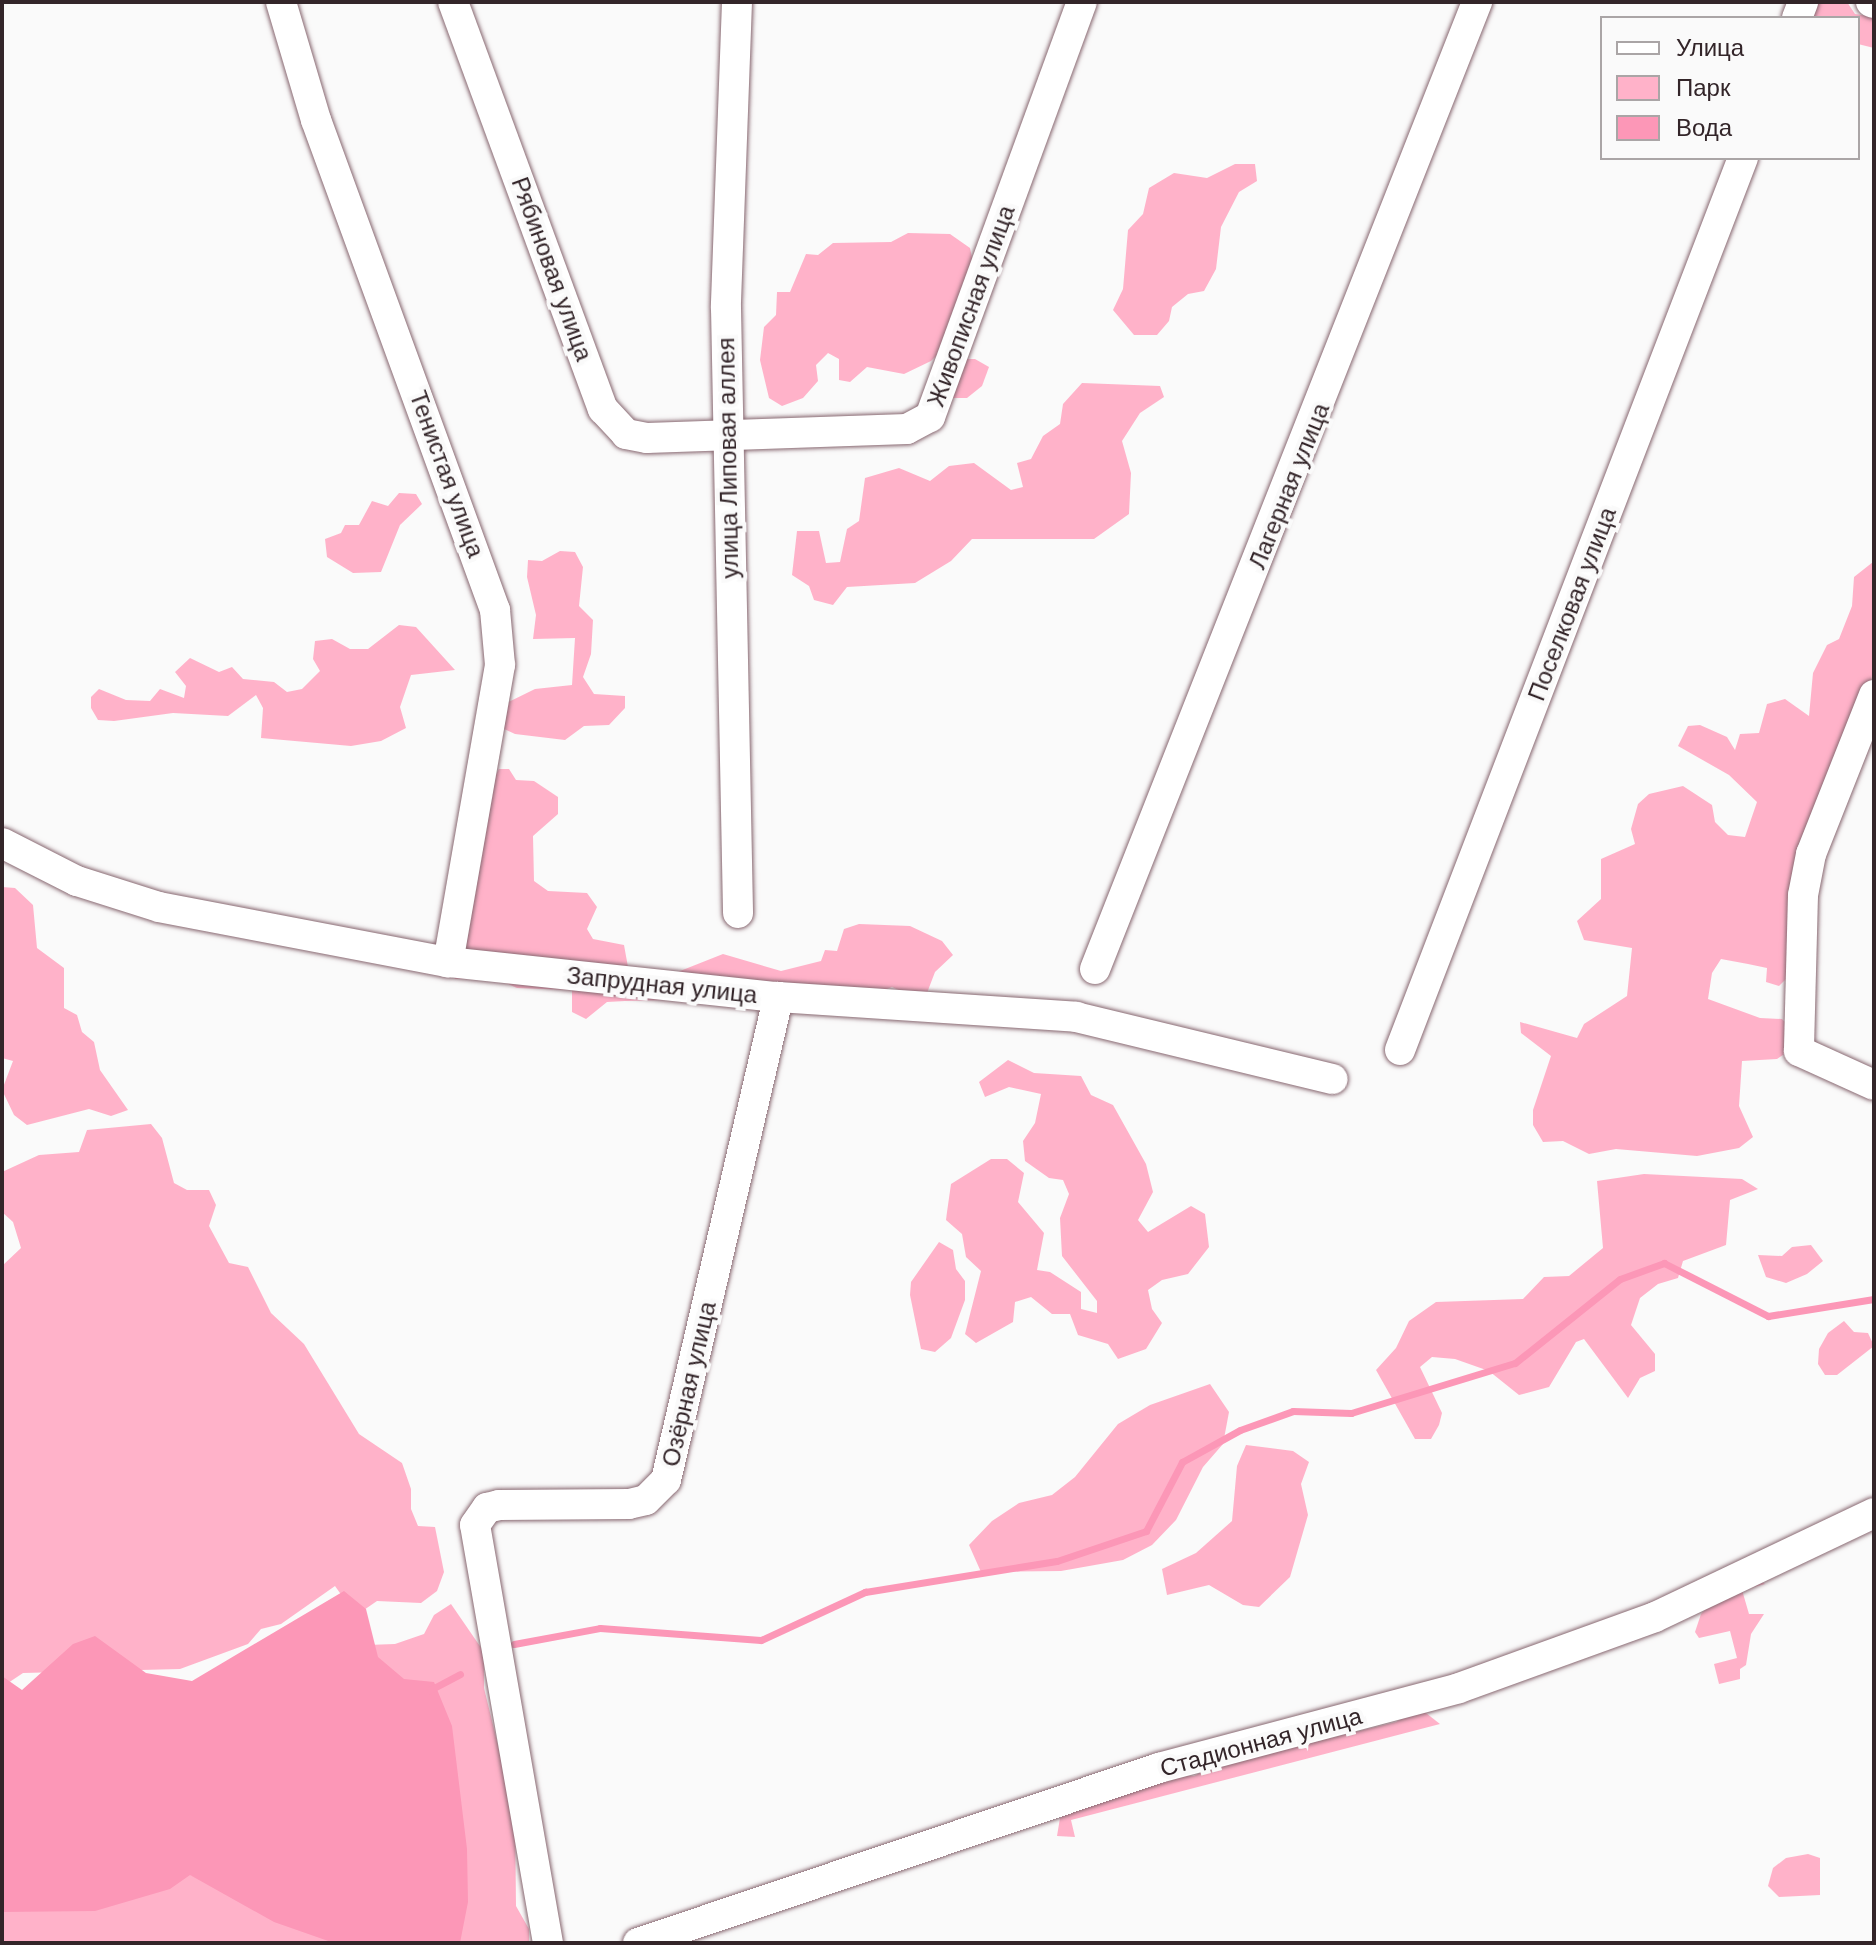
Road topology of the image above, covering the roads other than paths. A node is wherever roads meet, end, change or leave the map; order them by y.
1 (281, 2) edge
2 (453, 2) edge
3 (737, 2) edge
4 (1082, 2) edge
5 (1477, 2) edge
6 (1742, 160) edge
7 (728, 435) junction
8 (1874, 695) edge
9 (2, 843) edge
10 (738, 913) dead end
11 (448, 962) junction
12 (1095, 969) dead end
13 (778, 997) junction
14 (1400, 1050) dead end
15 (1333, 1079) dead end
16 (1874, 1085) edge
17 (1874, 1513) edge
18 (548, 1943) edge
19 (638, 1943) edge

1 - 11 street, Тенистая улица
2 - 7 street, Рябиновая улица
3 - 7 street, улица Липовая аллея
4 - 7 street, Живописная улица
5 - 12 street, Лагерная улица
6 - 14 street, Поселковая улица
7 - 10 street, улица Липовая аллея
8 - 16 street
9 - 11 street, Запрудная улица
11 - 13 street, Запрудная улица
13 - 15 street, Запрудная улица
13 - 18 street, Озёрная улица
17 - 19 street, Стадионная улица

